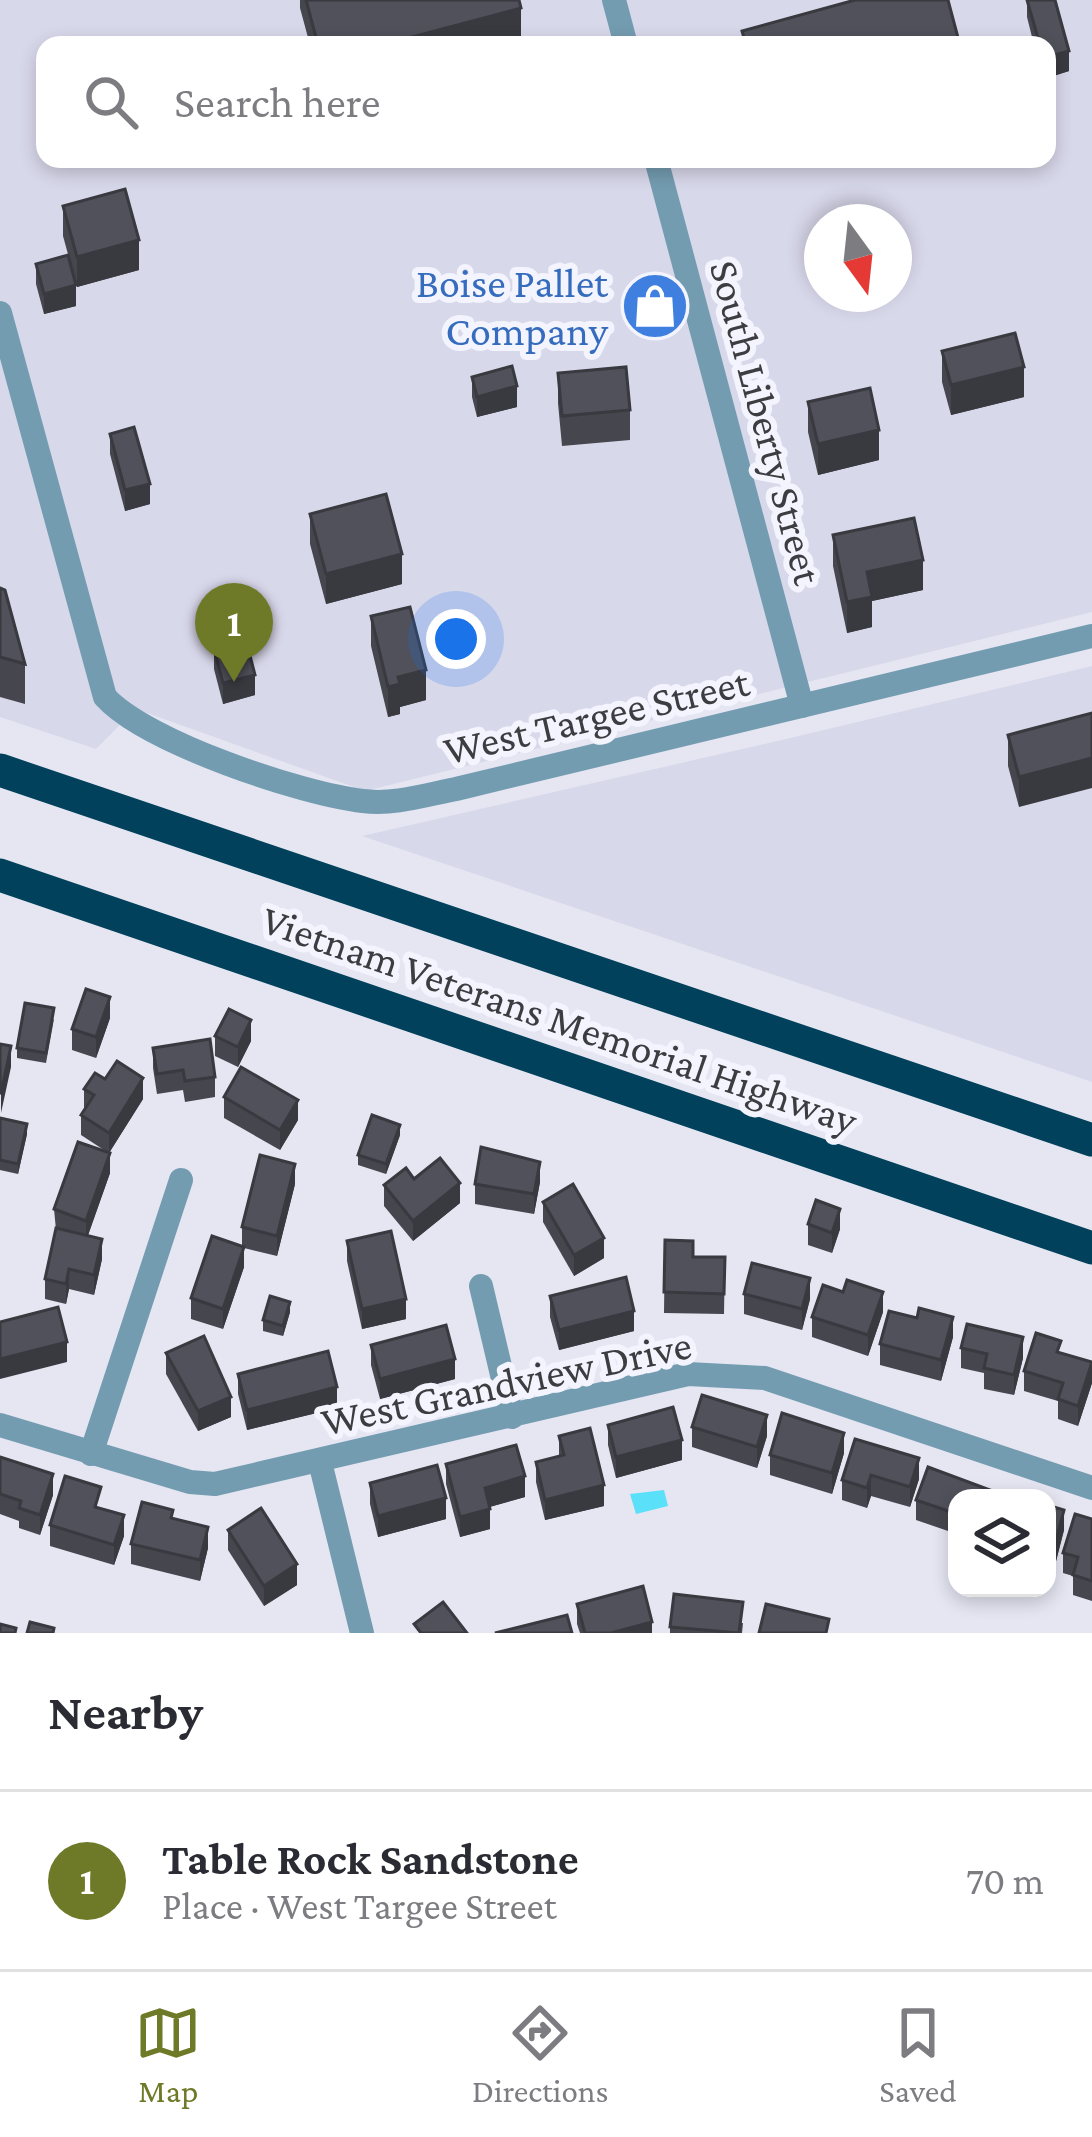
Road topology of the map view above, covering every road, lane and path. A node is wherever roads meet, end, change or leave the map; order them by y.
1 (614, 0) edge
2 (624, 36) edge
3 (658, 168) edge
4 (0, 314) edge
5 (1092, 636) edge
6 (802, 706) junction
7 (0, 770) edge
8 (0, 875) edge
9 (1092, 1140) edge
10 (181, 1180) dead end
11 (1092, 1248) edge
12 (481, 1286) dead end
13 (512, 1417) junction
14 (0, 1425) edge
15 (91, 1454) junction
16 (320, 1462) junction
17 (1092, 1489) edge
18 (362, 1633) edge

1 - 2 street
3 - 6 street, South Liberty Street
4 - 6 street, West Targee Street
5 - 6 street, West Targee Street
7 - 9 highway, Vietnam Veterans Memorial Highway
8 - 11 highway, Vietnam Veterans Memorial Highway
10 - 15 street
12 - 13 street
13 - 16 street, West Grandview Drive
13 - 17 street, West Grandview Drive
14 - 15 street, West Grandview Drive
15 - 16 street, West Grandview Drive
16 - 18 street

